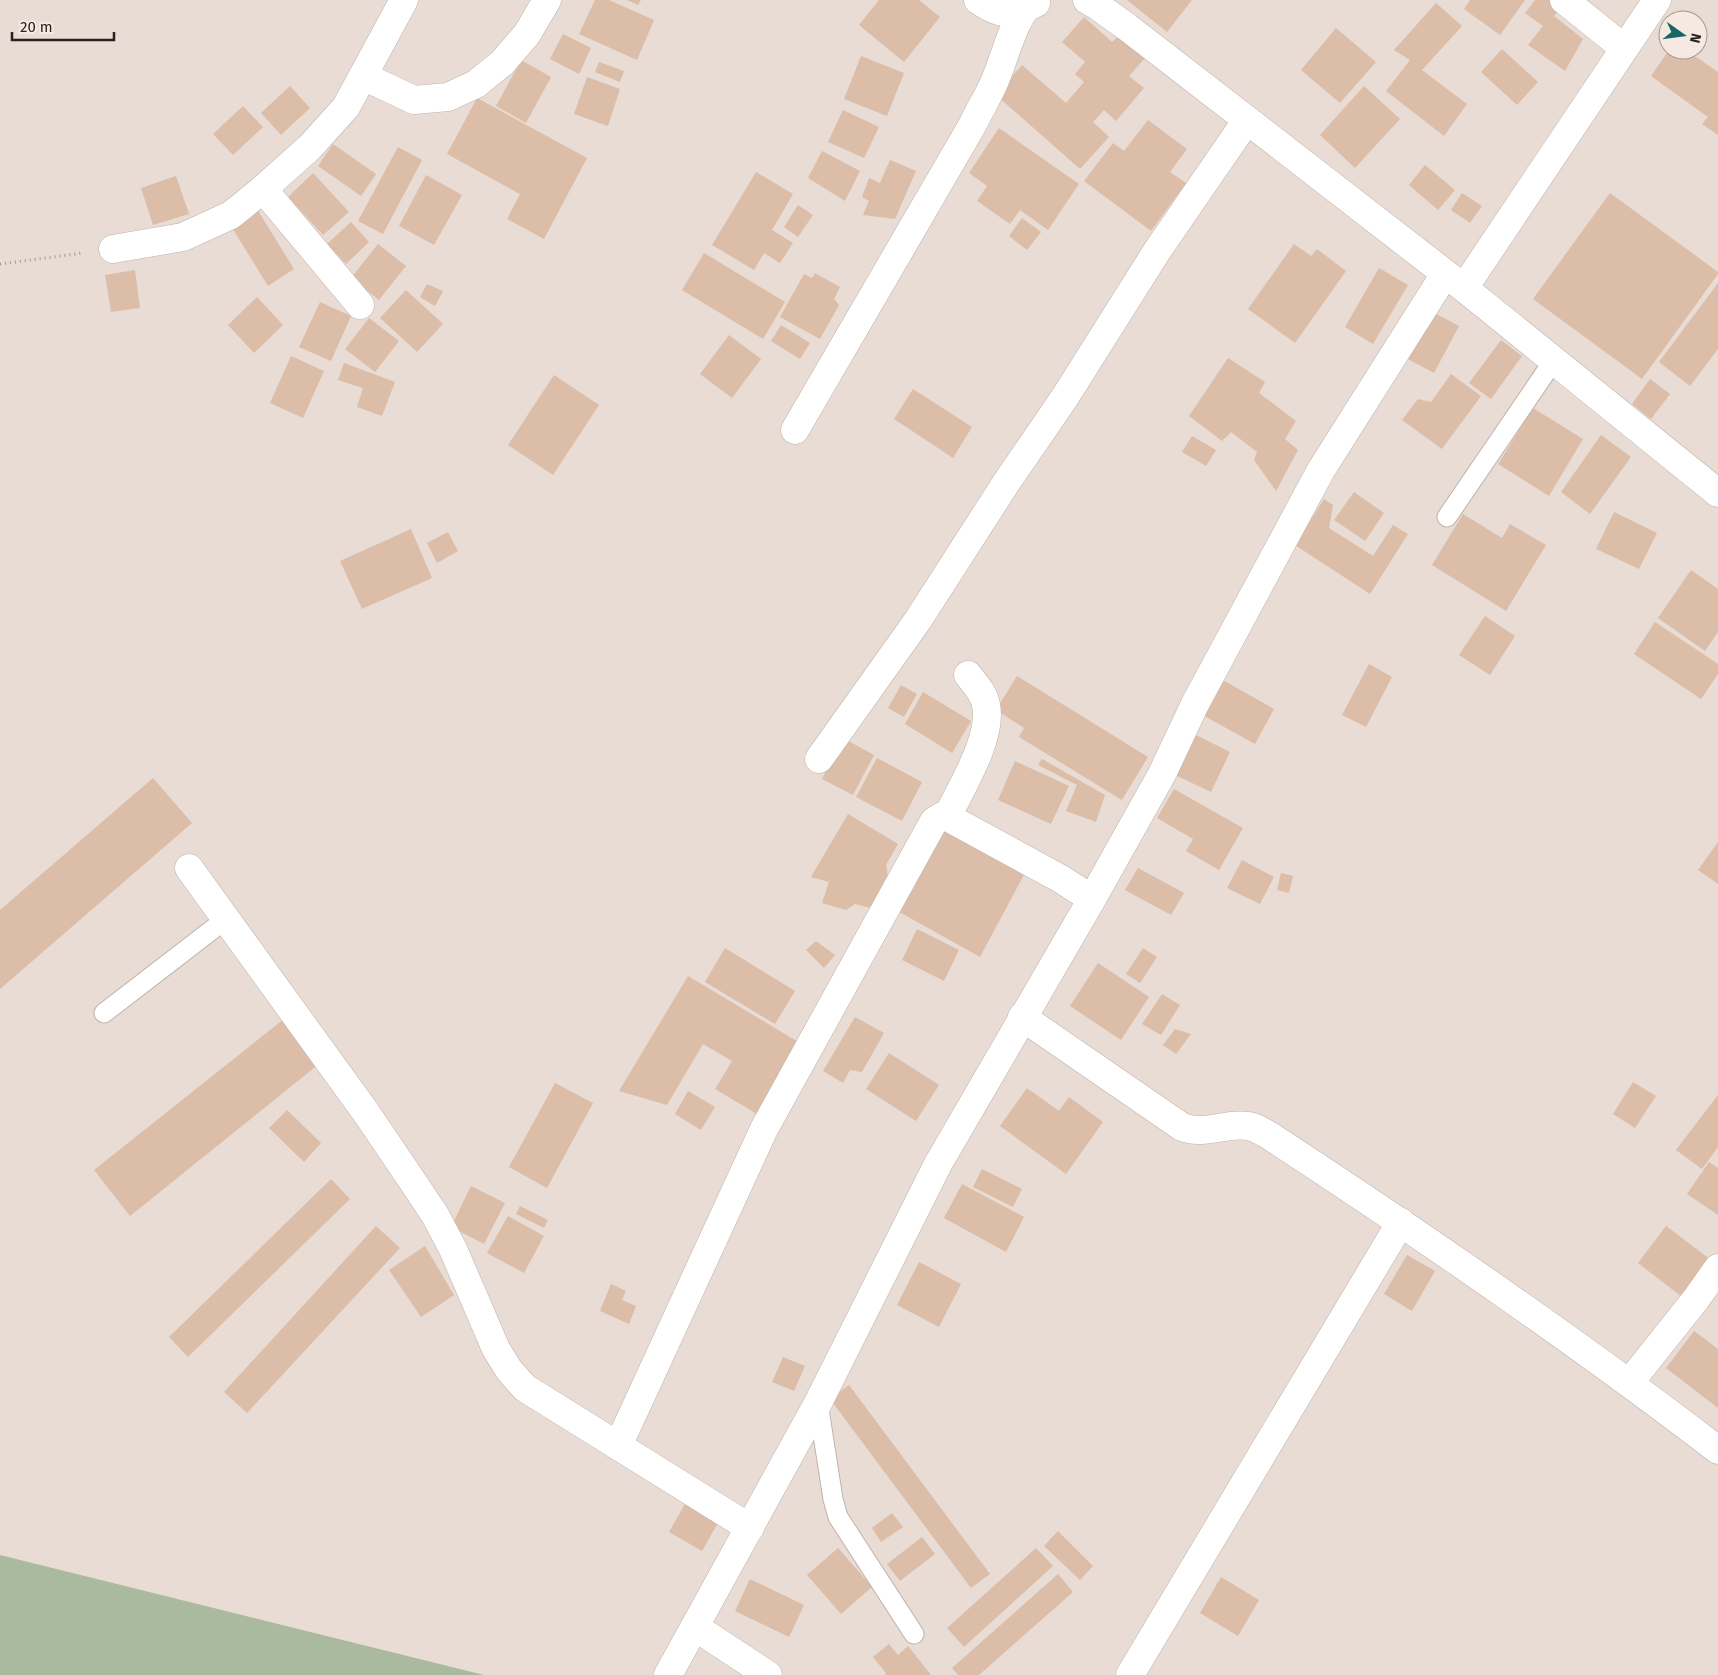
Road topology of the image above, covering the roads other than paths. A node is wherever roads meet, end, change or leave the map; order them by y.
1 (404, 0) edge
2 (547, 0) edge
3 (978, 0) edge
4 (1087, 0) edge
5 (1564, 0) edge
6 (1657, 0) edge
7 (1033, 3) edge
8 (1624, 48) junction
9 (363, 76) junction
10 (1247, 120) junction
11 (263, 189) junction
12 (113, 249) road end
13 (1454, 281) junction
14 (360, 305) dead end
15 (1554, 360) junction
16 (795, 430) dead end
17 (1718, 493) edge
18 (1447, 517) dead end
19 (968, 675) dead end
20 (819, 759) dead end
21 (947, 817) junction
22 (189, 868) dead end
23 (1092, 899) junction
24 (226, 919) junction
25 (104, 1013) dead end
26 (1022, 1017) junction
27 (1402, 1222) junction
28 (1718, 1268) edge
29 (1630, 1382) junction
30 (818, 1403) junction
31 (618, 1446) junction
32 (1718, 1450) edge
33 (750, 1528) junction
34 (695, 1627) junction
35 (914, 1634) dead end
36 (668, 1675) edge
37 (768, 1675) edge
38 (1130, 1675) edge

1 - 9 street
2 - 9 street
3 - 7 street
4 - 10 street
5 - 8 street
6 - 8 street
7 - 16 street
8 - 13 street
9 - 11 street
10 - 13 street
10 - 20 street
11 - 12 street
11 - 14 street
13 - 15 street
13 - 23 street
15 - 17 street
15 - 18 lane
19 - 21 street
21 - 23 street
21 - 31 street
22 - 24 street
23 - 26 street
24 - 25 lane
24 - 31 street
26 - 27 street
26 - 30 street
27 - 29 street
27 - 38 street
28 - 29 street
29 - 32 street
30 - 33 street
30 - 35 lane
31 - 33 street
33 - 34 street
34 - 36 street
34 - 37 street

